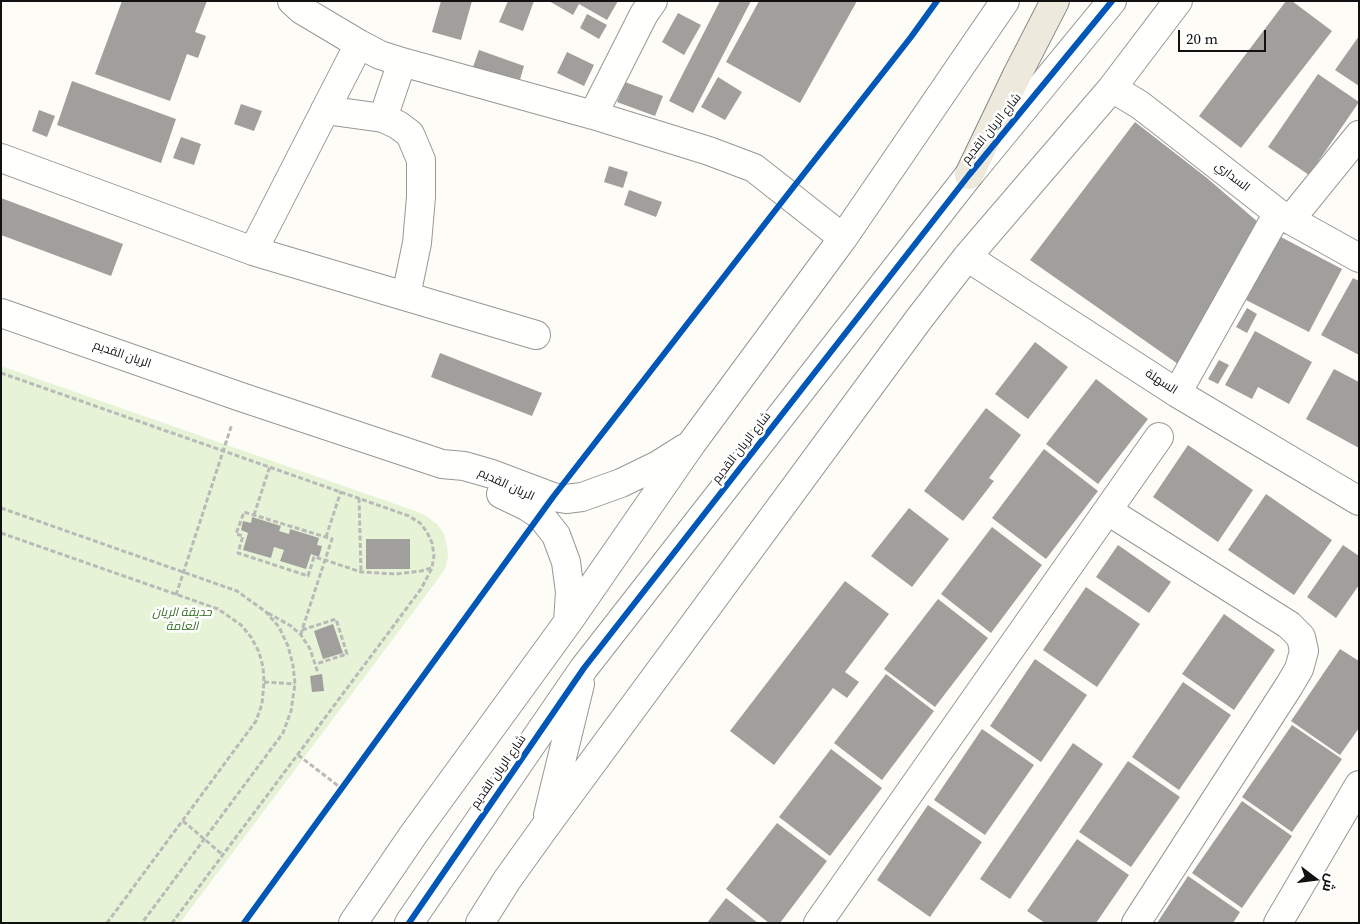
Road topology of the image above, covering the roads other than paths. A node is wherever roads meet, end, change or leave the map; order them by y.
1 (292, 1) edge
2 (653, 1) edge
3 (1005, 1) edge
4 (1055, 1) edge
5 (1112, 1) edge
6 (1178, 1) edge
7 (359, 44) junction
8 (402, 62) junction
9 (1112, 88) junction
10 (325, 110) junction
11 (593, 115) junction
12 (383, 118) junction
13 (1359, 135) edge
14 (1, 158) edge
15 (969, 175) junction
16 (1284, 216) junction
17 (843, 238) junction
18 (253, 251) junction
19 (967, 257) junction
20 (1359, 258) edge
21 (406, 296) junction
22 (1, 313) edge
23 (536, 335) dead end
24 (1177, 393) junction
25 (1159, 437) dead end
26 (692, 443) junction
27 (442, 464) junction
28 (1359, 501) edge
29 (1108, 511) junction
30 (568, 622) junction
31 (584, 668) junction
32 (1359, 785) edge
33 (545, 827) junction
34 (353, 923) edge
35 (409, 923) edge
36 (480, 923) edge
37 (818, 923) edge
38 (1136, 923) edge
39 (1278, 923) edge

1 - 7 street
2 - 11 street
3 - 17 street
4 - 15 main road
5 - 15 street, شارع الريان القديم
6 - 9 street
7 - 8 street
7 - 10 street
8 - 11 street
8 - 12 street
9 - 16 street, السداري
9 - 19 street
10 - 12 street
10 - 18 street
11 - 17 street
12 - 21 street
13 - 16 street
14 - 18 street
15 - 31 street, شارع الريان القديم
16 - 20 street, السداري
16 - 24 street
17 - 26 street
18 - 21 street
19 - 24 street, السهلة
19 - 33 street
21 - 23 street
22 - 27 street, الريان القديم
24 - 28 street, السهلة
25 - 29 street
26 - 27 street, الريان القديم
26 - 30 street
27 - 30 street, الريان القديم
29 - 37 street
29 - 38 street
30 - 34 street
31 - 33 street
31 - 35 street, شارع الريان القديم
32 - 39 street
33 - 36 street

